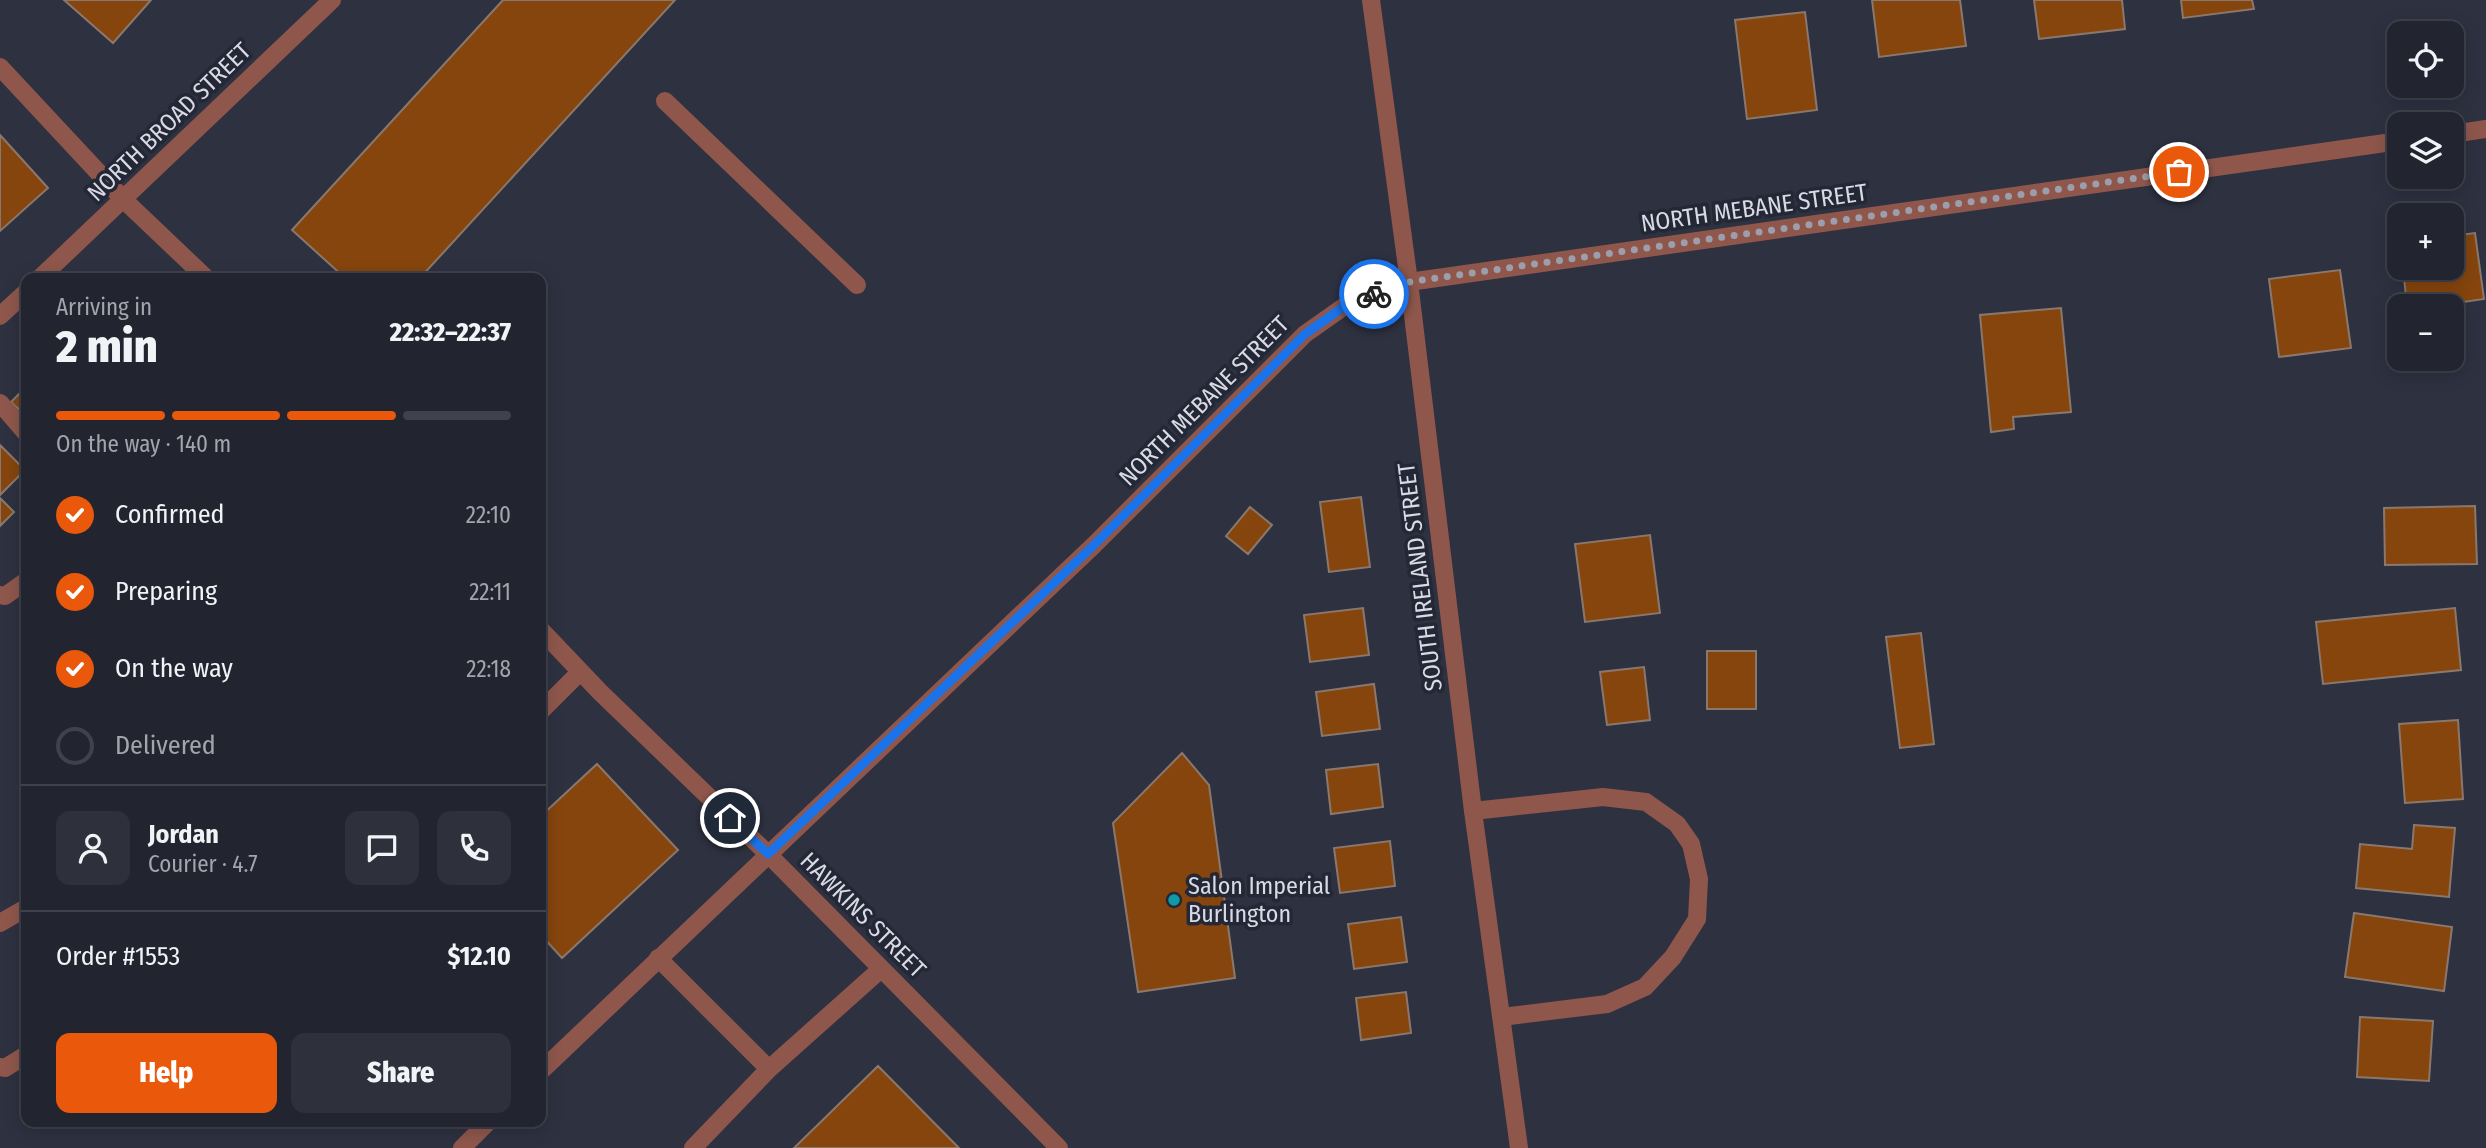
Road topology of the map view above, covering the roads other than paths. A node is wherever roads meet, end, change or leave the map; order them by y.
1 (332, 0) edge
2 (1371, 0) edge
3 (0, 67) edge
4 (665, 101) dead end
5 (2486, 129) edge
6 (2464, 132) edge
7 (2387, 143) edge
8 (124, 200) junction
9 (45, 273) edge
10 (201, 273) edge
11 (1409, 282) junction
12 (857, 285) dead end
13 (21, 297) edge
14 (0, 316) edge
15 (0, 403) edge
16 (21, 427) edge
17 (21, 585) edge
18 (0, 595) edge
19 (546, 635) edge
20 (580, 672) junction
21 (546, 705) edge
22 (1473, 811) junction
23 (768, 854) junction
24 (21, 911) edge
25 (0, 923) edge
26 (658, 958) junction
27 (881, 969) junction
28 (1502, 1017) junction
29 (21, 1058) edge
30 (546, 1066) edge
31 (0, 1067) edge
32 (769, 1069) junction
33 (483, 1127) edge
34 (462, 1148) edge
35 (693, 1148) edge
36 (1059, 1148) edge
37 (1519, 1148) edge

1 - 8 street, NORTH BROAD STREET
2 - 11 street, SOUTH IRELAND STREET
3 - 8 street
4 - 12 street
5 - 6 street
7 - 11 street, NORTH MEBANE STREET
8 - 9 street, NORTH BROAD STREET
8 - 10 street
11 - 22 street, SOUTH IRELAND STREET
11 - 23 street, NORTH MEBANE STREET
13 - 14 street
15 - 16 street
17 - 18 street
19 - 20 street, HAWKINS STREET
20 - 21 street
20 - 23 street, HAWKINS STREET
22 - 28 street, SOUTH IRELAND STREET
22 - 28 street
23 - 26 street, NORTH MEBANE STREET
23 - 27 street, HAWKINS STREET
24 - 25 street
26 - 30 street, NORTH MEBANE STREET
26 - 32 street
27 - 32 street
27 - 36 street, HAWKINS STREET
28 - 37 street, SOUTH IRELAND STREET
29 - 31 street
32 - 35 street
33 - 34 street

